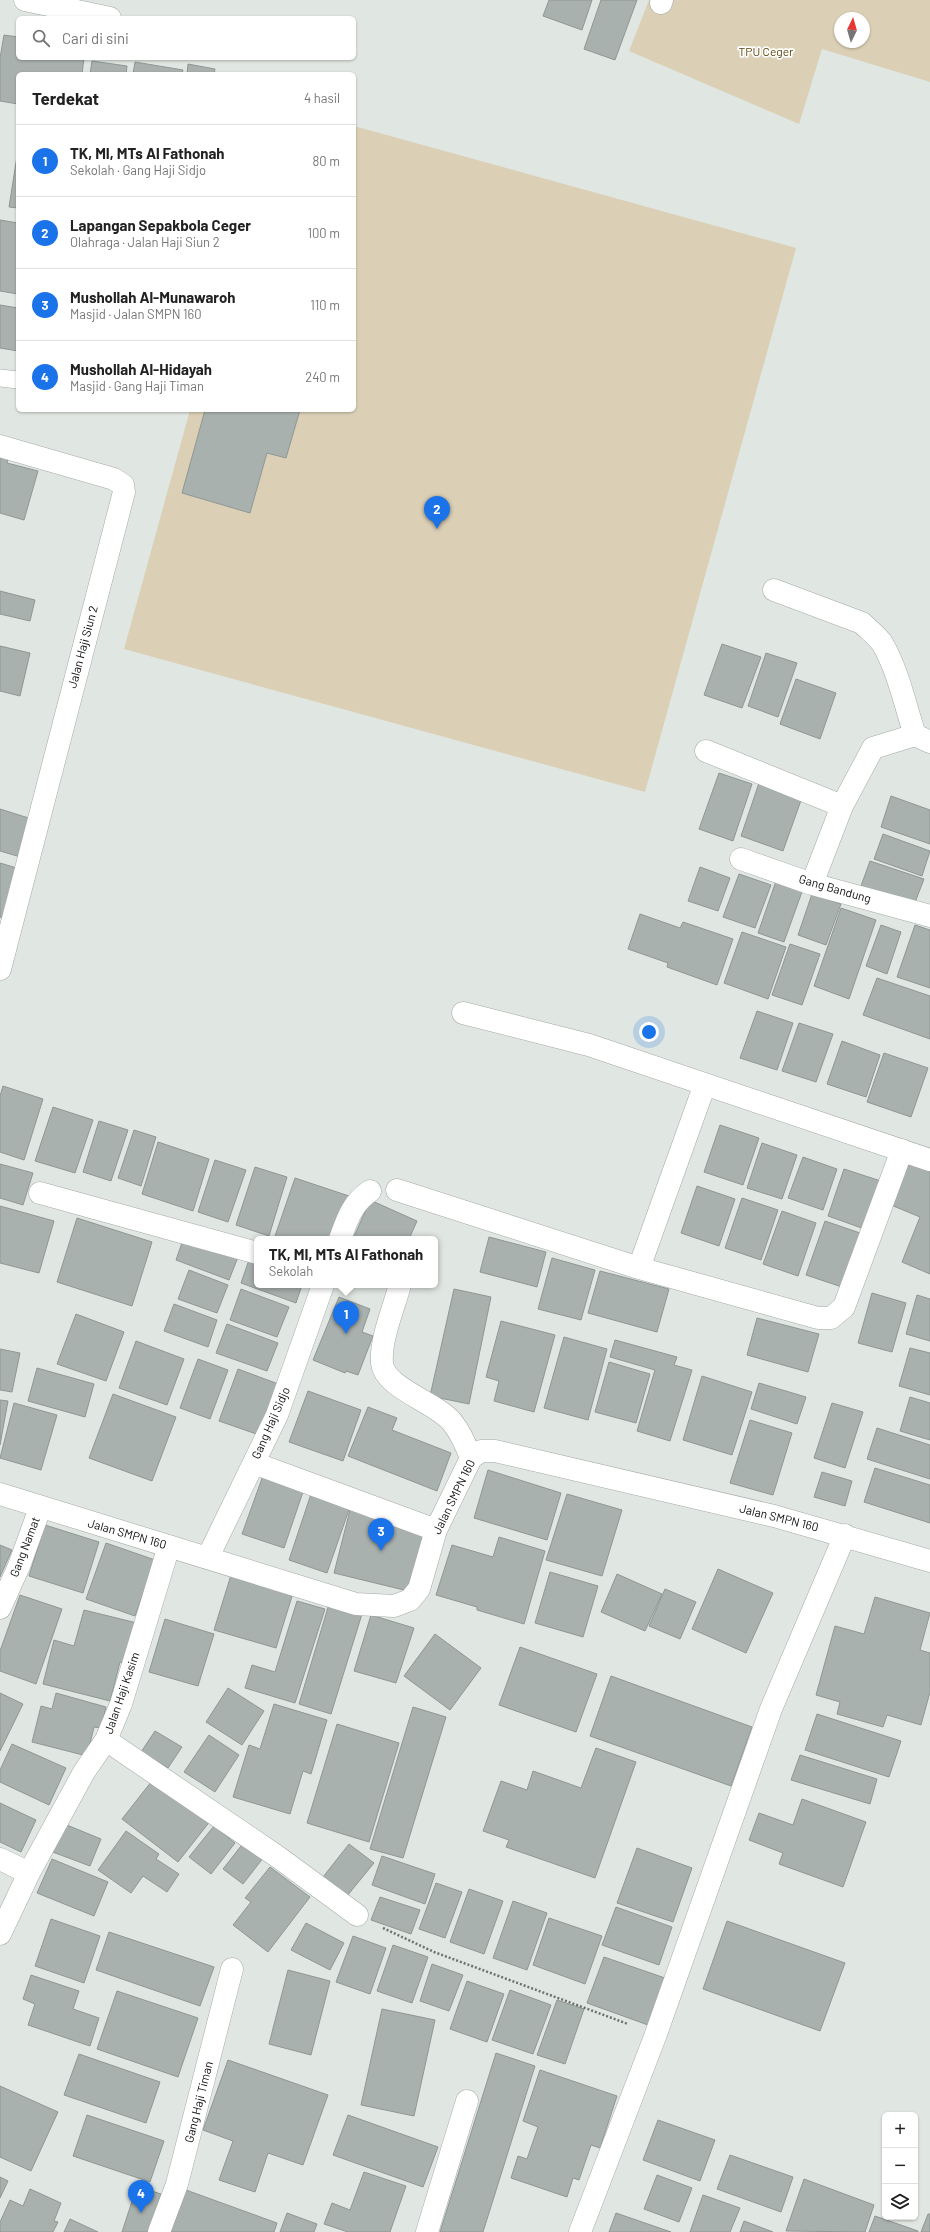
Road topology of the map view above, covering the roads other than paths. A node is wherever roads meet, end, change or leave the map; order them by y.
1 (25, 0) edge
2 (101, 16) edge
3 (0, 378) edge
4 (16, 380) edge
5 (0, 446) edge
6 (774, 590) dead end
7 (922, 739) edge
8 (706, 751) dead end
9 (842, 806) junction
10 (741, 859) dead end
11 (812, 884) junction
12 (930, 916) edge
13 (4, 934) edge
14 (0, 969) edge
15 (463, 1013) dead end
16 (705, 1084) junction
17 (902, 1150) junction
18 (930, 1160) edge
19 (397, 1190) dead end
20 (370, 1191) dead end
21 (40, 1193) dead end
22 (341, 1236) edge
23 (254, 1252) edge
24 (639, 1268) junction
25 (322, 1288) edge
26 (399, 1288) edge
27 (471, 1458) junction
28 (254, 1463) junction
29 (0, 1494) edge
30 (40, 1508) junction
31 (436, 1530) junction
32 (845, 1535) junction
33 (169, 1546) junction
34 (208, 1557) junction
35 (930, 1561) edge
36 (0, 1608) edge
37 (106, 1740) junction
38 (0, 1859) edge
39 (29, 1873) junction
40 (357, 1915) road end
41 (0, 1934) edge
42 (232, 1969) dead end
43 (467, 2101) dead end
44 (159, 2232) edge
45 (427, 2232) edge
46 (580, 2232) edge

1 - 2 street
3 - 4 lane
5 - 13 street, Jalan Haji Siun 2
6 - 7 street
7 - 9 street
8 - 9 street
9 - 11 street
10 - 11 street, Gang Bandung
11 - 12 street, Gang Bandung
13 - 14 street, Jalan Haji Siun 2
15 - 16 street
16 - 17 street
16 - 24 street
17 - 18 street
17 - 24 street
19 - 24 street
20 - 22 street
21 - 23 street
25 - 28 street, Gang Haji Sidjo
26 - 27 street
27 - 31 street, Jalan SMPN 160
27 - 32 street, Jalan SMPN 160
28 - 31 street
28 - 34 street, Gang Haji Sidjo
29 - 30 street, Jalan SMPN 160
30 - 33 street, Jalan SMPN 160
30 - 36 street, Gang Namat
31 - 34 street, Jalan SMPN 160
32 - 35 street, Jalan SMPN 160
32 - 46 street
33 - 34 street, Jalan SMPN 160
33 - 37 street, Jalan Haji Kasim
37 - 39 street, Jalan Haji Kasim
37 - 40 street
38 - 39 street
39 - 41 street, Jalan Haji Kasim
42 - 44 street, Gang Haji Timan
43 - 45 street

